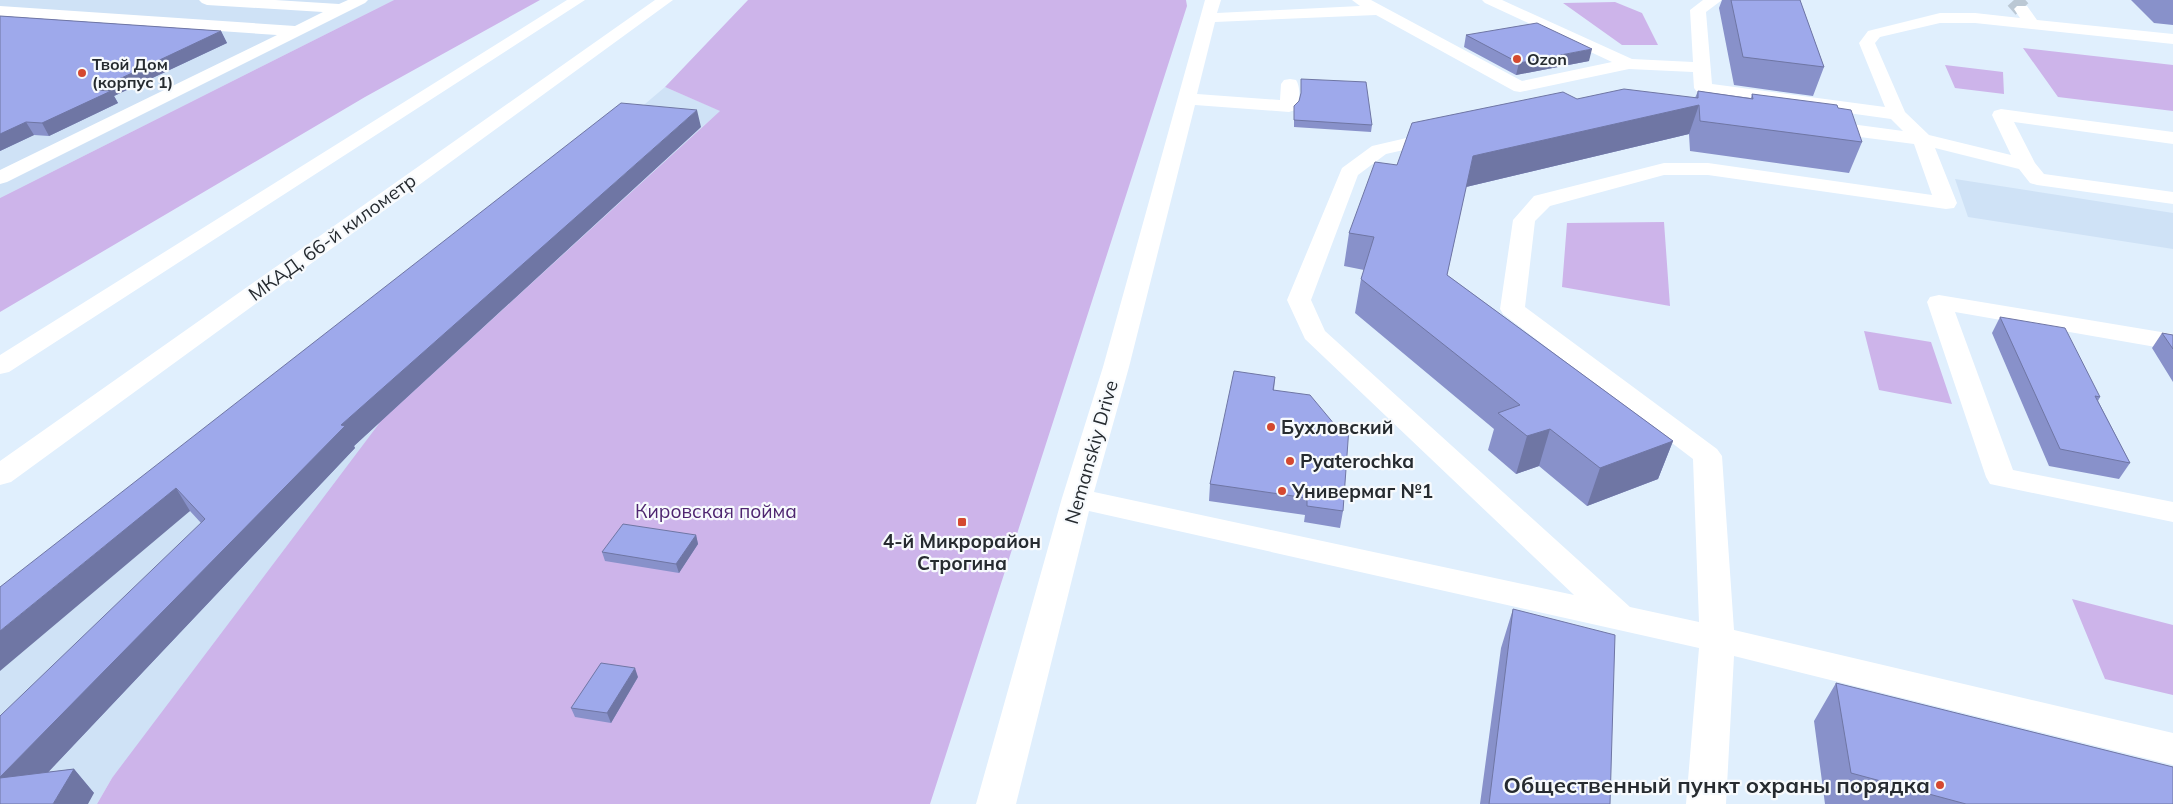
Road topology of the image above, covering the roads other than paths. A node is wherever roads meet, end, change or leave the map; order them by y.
1 (207, 0) edge
2 (360, 0) edge
3 (577, 0) edge
4 (665, 0) edge
5 (1212, 0) edge
6 (1360, 0) edge
7 (1490, 0) edge
8 (1714, 0) edge
9 (342, 9) junction
10 (2022, 9) tunnel mouth
11 (1380, 10) junction
12 (0, 11) edge
13 (1208, 18) junction
14 (2032, 24) junction
15 (298, 31) junction
16 (2173, 39) edge
17 (1629, 64) junction
18 (1702, 67) junction
19 (1290, 84) dead end
20 (1186, 99) junction
21 (1288, 106) junction
22 (1897, 114) junction
23 (1803, 124) edge
24 (1286, 127) dead end
25 (1465, 130) edge
26 (2173, 138) edge
27 (1922, 139) junction
28 (2026, 166) junction
29 (0, 178) edge
30 (2173, 198) edge
31 (2173, 342) edge
32 (0, 364) edge
33 (0, 475) edge
34 (1077, 498) junction
35 (2173, 512) edge
36 (1619, 617) junction
37 (1717, 639) junction
38 (2173, 749) edge
39 (996, 804) edge
40 (1706, 804) edge

1 - 9 main road
2 - 9 main road
3 - 32 main road
4 - 33 main road, МКАД, 66-й километр
5 - 13 main road, Nemanskiy Drive
6 - 11 main road
7 - 17 main road
8 - 18 main road
9 - 15 main road
10 - 14 main road
11 - 13 main road
11 - 17 main road
12 - 15 main road
13 - 20 main road, Nemanskiy Drive
14 - 16 main road
14 - 22 main road
15 - 29 main road
17 - 18 main road
18 - 22 main road
19 - 21 main road
20 - 21 main road
20 - 34 main road, Nemanskiy Drive
21 - 24 main road
22 - 27 main road
23 - 27 main road
25 - 36 main road
26 - 28 main road
27 - 28 main road
27 - 37 main road
28 - 30 main road
31 - 35 main road
34 - 36 main road
34 - 39 main road, Nemanskiy Drive
36 - 37 main road
37 - 38 main road
37 - 40 main road

